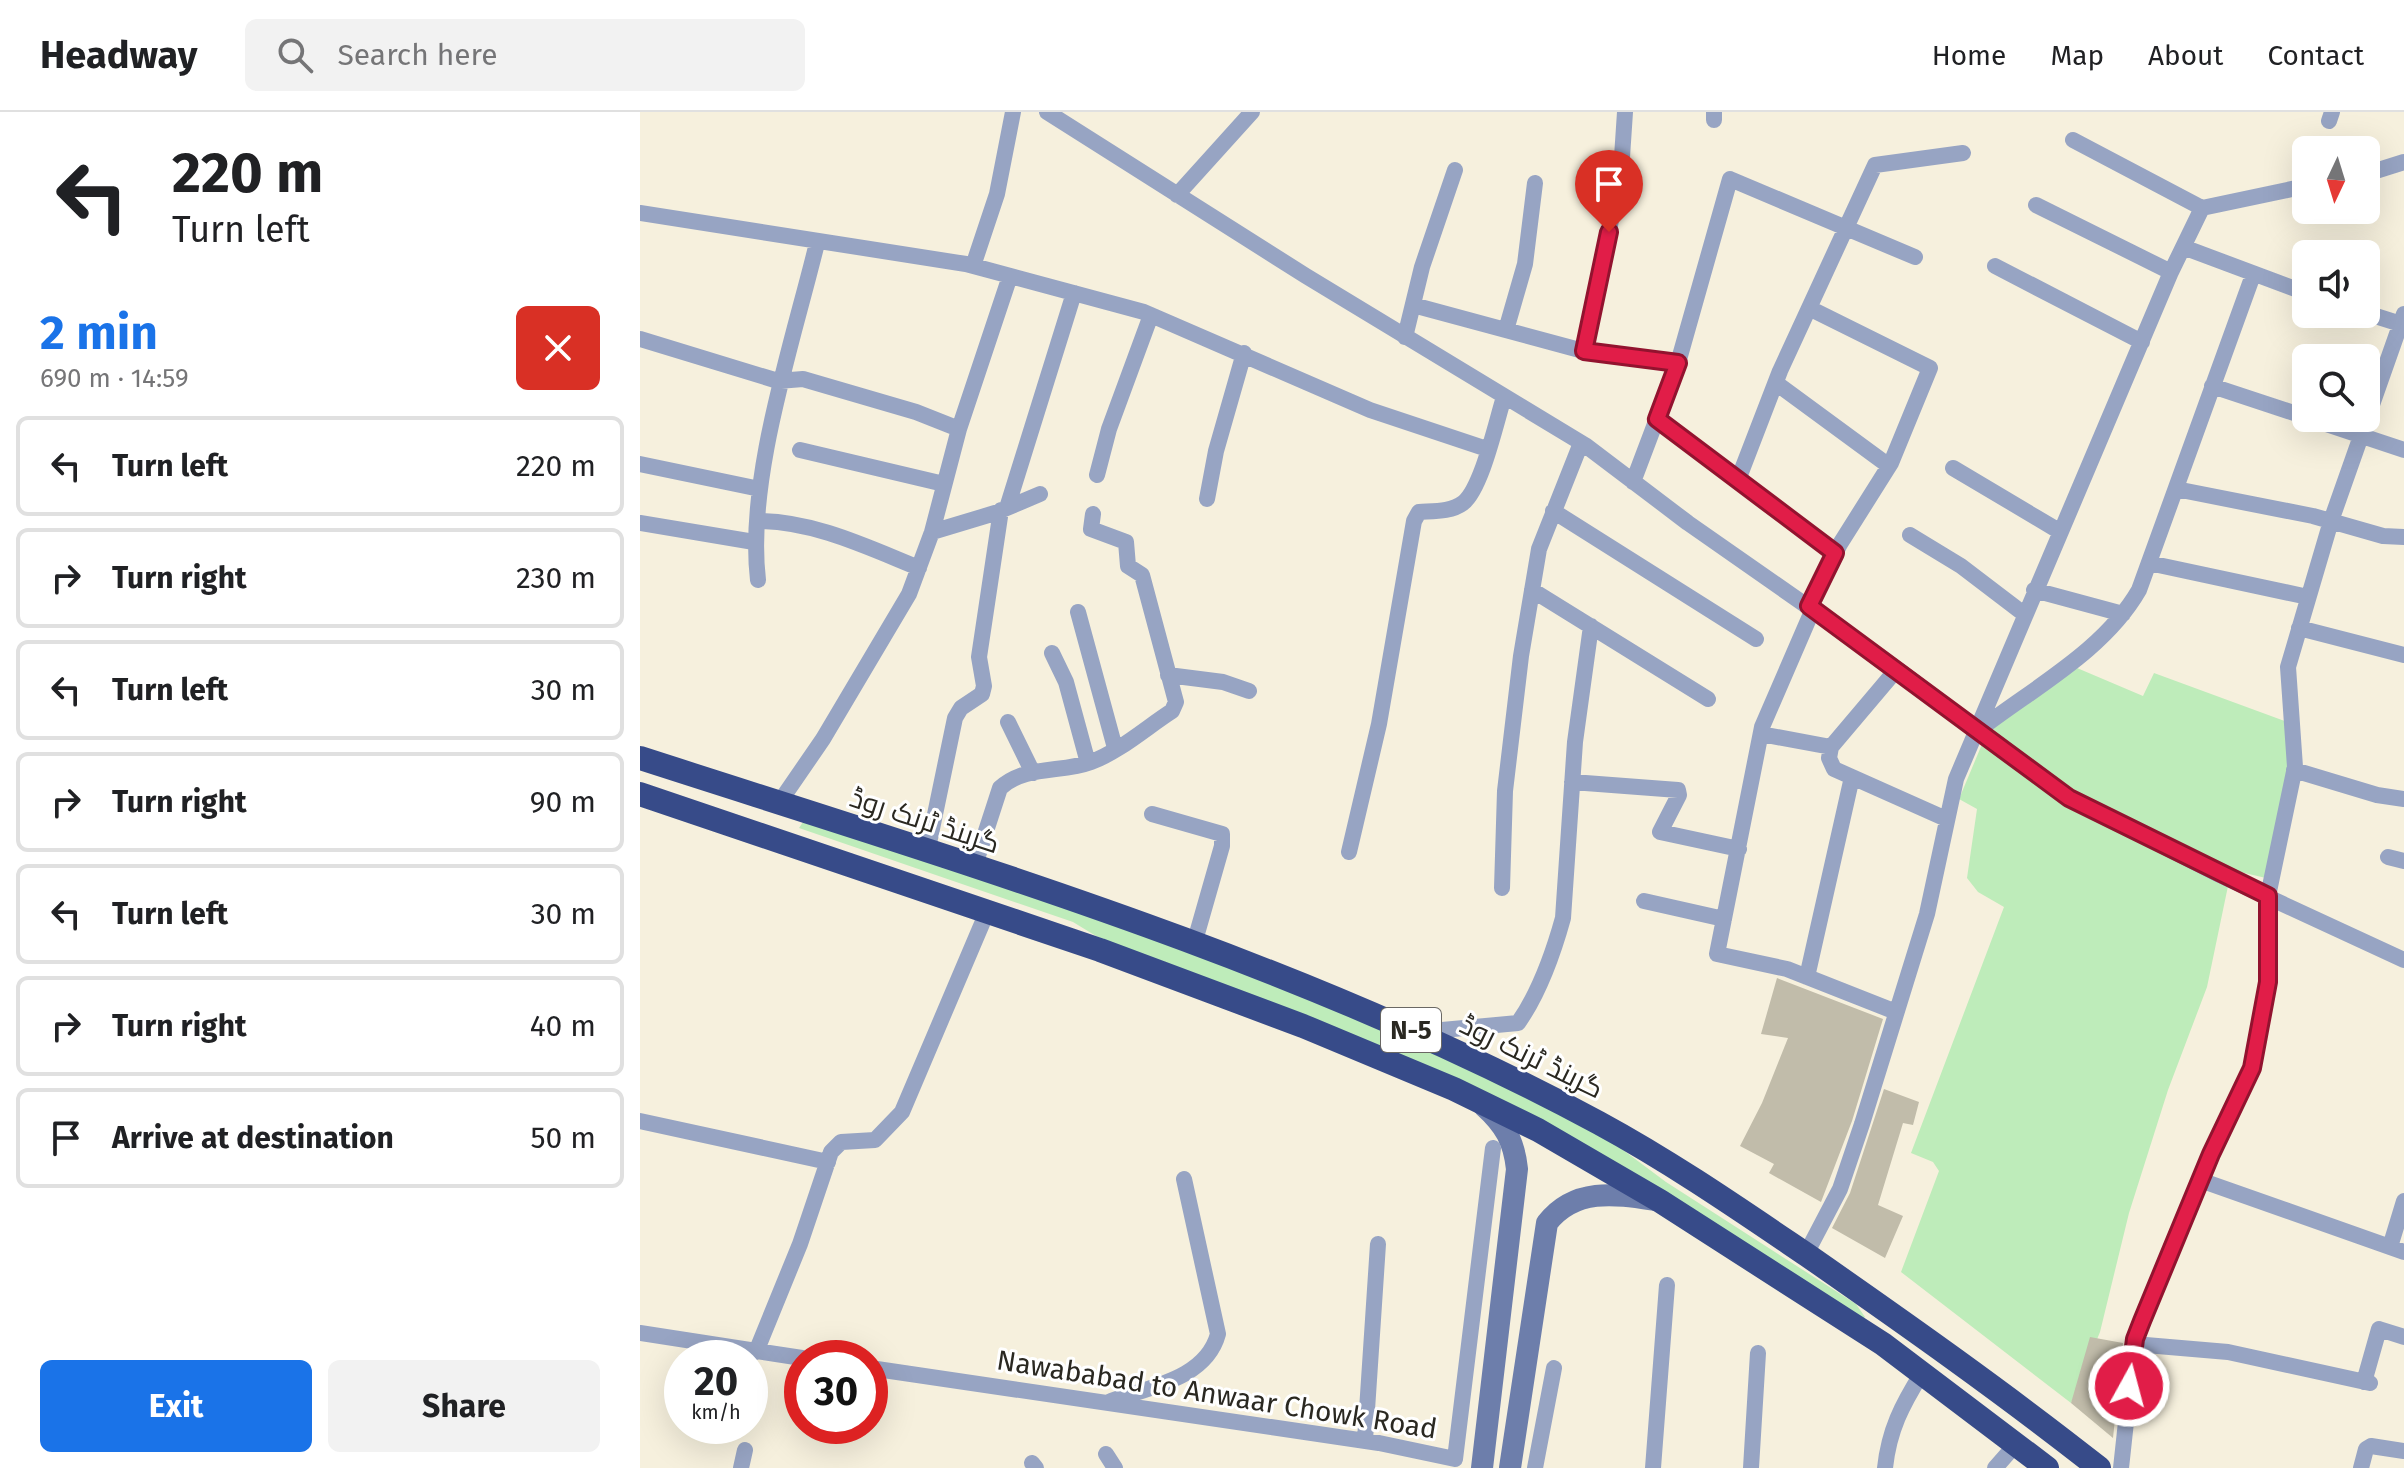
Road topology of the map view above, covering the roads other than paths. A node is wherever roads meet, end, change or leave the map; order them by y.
1 (1013, 112) edge
2 (1047, 112) edge
3 (1252, 112) edge
4 (1625, 112) edge
5 (2073, 140) dead end
6 (1963, 153) dead end
7 (2404, 162) edge
8 (1455, 170) dead end
9 (2380, 170) edge
10 (1535, 183) dead end
11 (2292, 189) edge
12 (1177, 195) junction
13 (2036, 205) dead end
14 (2202, 208) junction
15 (640, 213) edge
16 (1846, 225) junction
17 (817, 243) junction
18 (2183, 247) junction
19 (1915, 257) dead end
20 (973, 266) junction
21 (1995, 266) dead end
22 (2171, 272) junction
23 (2253, 275) junction
24 (1010, 276) junction
25 (2292, 288) edge
26 (1074, 293) junction
27 (1413, 305) junction
28 (1809, 308) junction
29 (1151, 315) junction
30 (2380, 316) edge
31 (2403, 321) edge
32 (1506, 330) junction
33 (1405, 337) junction
34 (640, 339) edge
35 (2142, 342) junction
36 (1584, 351) junction
37 (1244, 353) junction
38 (1678, 363) junction
39 (783, 380) junction
40 (1776, 383) junction
41 (2212, 386) junction
42 (1504, 397) junction
43 (2292, 413) edge
44 (1657, 419) junction
45 (959, 429) junction
46 (2351, 432) edge
47 (2361, 435) junction
48 (1581, 443) junction
49 (1487, 449) junction
50 (800, 450) dead end
51 (2404, 450) edge
52 (640, 464) edge
53 (1889, 466) junction
54 (1953, 468) dead end
55 (1097, 475) dead end
56 (1738, 480) junction
57 (1633, 482) junction
58 (944, 484) junction
59 (755, 488) dead end
60 (2176, 489) junction
61 (1040, 494) dead end
62 (1207, 499) dead end
63 (1004, 509) junction
64 (1553, 511) junction
65 (1093, 514) dead end
66 (757, 521) junction
67 (2331, 521) junction
68 (640, 523) edge
69 (2059, 531) junction
70 (932, 532) junction
71 (1910, 535) dead end
72 (2404, 537) edge
73 (754, 542) junction
74 (1835, 553) junction
75 (2149, 563) junction
76 (919, 568) junction
77 (758, 580) dead end
78 (1532, 590) junction
79 (2034, 590) junction
80 (2308, 597) junction
81 (1811, 608) junction
82 (1078, 612) dead end
83 (2024, 614) junction
84 (2123, 614) junction
85 (1591, 626) junction
86 (2299, 628) junction
87 (1756, 639) dead end
88 (2400, 651) edge
89 (1052, 653) dead end
90 (1897, 669) junction
91 (1168, 675) junction
92 (1249, 691) dead end
93 (1708, 699) dead end
94 (1008, 722) dead end
95 (1978, 731) junction
96 (1761, 734) junction
97 (1831, 747) junction
98 (1115, 748) junction
99 (640, 758) edge
100 (1088, 763) junction
101 (2294, 770) junction
102 (1033, 773) junction
103 (1852, 777) junction
104 (1572, 782) junction
105 (640, 794) edge
106 (2404, 799) edge
107 (779, 803) junction
108 (1152, 814) dead end
109 (1944, 818) junction
110 (768, 837) junction
111 (1739, 849) junction
112 (1349, 852) dead end
113 (927, 853) junction
114 (974, 868) junction
115 (1502, 888) dead end
116 (2268, 896) junction
117 (1644, 901) dead end
118 (987, 912) junction
119 (1724, 919) junction
120 (1194, 944) junction
121 (2404, 960) edge
122 (1807, 977) junction
123 (1896, 1012) junction
124 (1429, 1038) junction
125 (1477, 1100) junction
126 (640, 1121) edge
127 (1493, 1148) dead end
128 (828, 1162) junction
129 (1184, 1179) dead end
130 (2200, 1180) junction
131 (1660, 1201) junction
132 (2404, 1201) edge
133 (1378, 1244) dead end
134 (2397, 1249) edge
135 (1806, 1254) junction
136 (1667, 1285) dead end
137 (1903, 1320) junction
138 (640, 1333) edge
139 (2404, 1337) edge
140 (683, 1340) edge
141 (761, 1340) edge
142 (1883, 1344) junction
143 (2134, 1344) junction
144 (1758, 1353) dead end
145 (1554, 1368) dead end
146 (888, 1371) edge
147 (1922, 1373) junction
148 (1110, 1402) junction
149 (1365, 1440) junction
150 (2017, 1443) junction
151 (745, 1450) dead end
152 (2404, 1451) edge
153 (741, 1468) edge
154 (1482, 1468) edge
155 (1510, 1468) edge
156 (1535, 1468) edge
157 (1653, 1468) edge
158 (1751, 1468) edge
159 (1885, 1468) edge
160 (1995, 1468) edge
161 (2047, 1468) edge
162 (2099, 1468) edge
163 (2121, 1468) edge
164 (2361, 1468) edge

1 - 20 street
2 - 12 street
3 - 12 street
4 - 36 street
5 - 14 street
6 - 16 street
7 - 9 street
8 - 27 street
10 - 32 street
11 - 14 street
12 - 33 street
13 - 22 street
14 - 18 street
15 - 17 street
16 - 19 street
16 - 28 street
16 - 38 street
17 - 20 street
17 - 39 street
18 - 22 street
18 - 23 street
20 - 24 street
21 - 35 street
22 - 35 street
23 - 25 street
23 - 41 street
24 - 26 street
24 - 45 street
26 - 29 street
26 - 63 street
27 - 32 street
27 - 33 street
28 - 40 street
28 - 53 street
29 - 37 street
29 - 55 street
30 - 31 street
31 - 47 street
32 - 36 street
33 - 42 street
34 - 39 street
35 - 69 street
36 - 38 street
37 - 49 street
37 - 62 street
38 - 44 street
39 - 45 street
39 - 66 street
40 - 53 street
40 - 56 street
41 - 43 street
41 - 60 street
42 - 48 street
42 - 49 street
44 - 56 street
44 - 57 street
45 - 58 street
46 - 47 street
47 - 51 street
47 - 67 street
48 - 57 street
48 - 64 street
49 - 112 street
50 - 58 street
52 - 59 street
53 - 74 street
54 - 69 street
56 - 74 street
57 - 81 street
58 - 70 street
60 - 67 street
60 - 75 street
61 - 63 street
63 - 70 street
63 - 113 street
64 - 78 street
64 - 87 street
65 - 91 street
66 - 73 street
66 - 76 street
67 - 72 street
67 - 80 street
68 - 73 street
69 - 79 street
70 - 76 street
71 - 83 street
73 - 77 street
74 - 81 street
75 - 80 street
75 - 84 street
76 - 107 street
78 - 85 street
78 - 115 street
79 - 83 street
79 - 84 street
80 - 86 street
81 - 90 street
81 - 96 street
82 - 98 street
83 - 95 street
84 - 95 street
85 - 93 street
85 - 104 street
86 - 88 street
86 - 101 street
89 - 100 street
90 - 95 street
90 - 97 street
91 - 92 street
91 - 98 street
94 - 102 street
95 - 109 street
95 - 116 street
96 - 97 street
96 - 111 street
97 - 103 street
98 - 100 street
99 - 107 highway, گرینڈ ٹرنک روڈ / N-5
100 - 102 street
101 - 106 street
101 - 116 street
102 - 114 street
103 - 109 street
103 - 122 street
104 - 111 street
104 - 124 street
105 - 110 highway, N-5
107 - 110 highway
107 - 113 highway, گرینڈ ٹرنک روڈ / N-5
108 - 120 street
109 - 123 street
110 - 118 highway, N-5
111 - 119 street
113 - 114 highway, گرینڈ ٹرنک روڈ / N-5
114 - 120 highway, گرینڈ ٹرنک روڈ / N-5
116 - 121 street
116 - 130 street
117 - 119 street
118 - 125 highway, N-5
118 - 128 street
119 - 122 street
120 - 124 highway, گرینڈ ٹرنک روڈ / N-5
122 - 123 street
123 - 135 street
124 - 135 highway, گرینڈ ٹرنک روڈ / N-5
125 - 131 highway, N-5
125 - 154 main road
126 - 128 street
127 - 149 street, Nawababad to Anwaar Chowk Road
128 - 141 street
129 - 148 street
130 - 134 street
130 - 143 street
131 - 142 highway, N-5
131 - 155 main road
132 - 134 street
133 - 149 street
135 - 137 highway, گرینڈ ٹرنک روڈ / N-5
136 - 157 street
137 - 142 highway
137 - 162 highway, گرینڈ ٹرنک روڈ / N-5
138 - 140 street
139 - 143 street
142 - 147 highway, N-5
143 - 163 street
144 - 158 street
145 - 156 street
146 - 148 street, Nawababad to Anwaar Chowk Road
147 - 150 highway, N-5
147 - 159 street
148 - 149 street, Nawababad to Anwaar Chowk Road
150 - 160 street
150 - 161 highway, N-5
151 - 153 street
152 - 164 street

